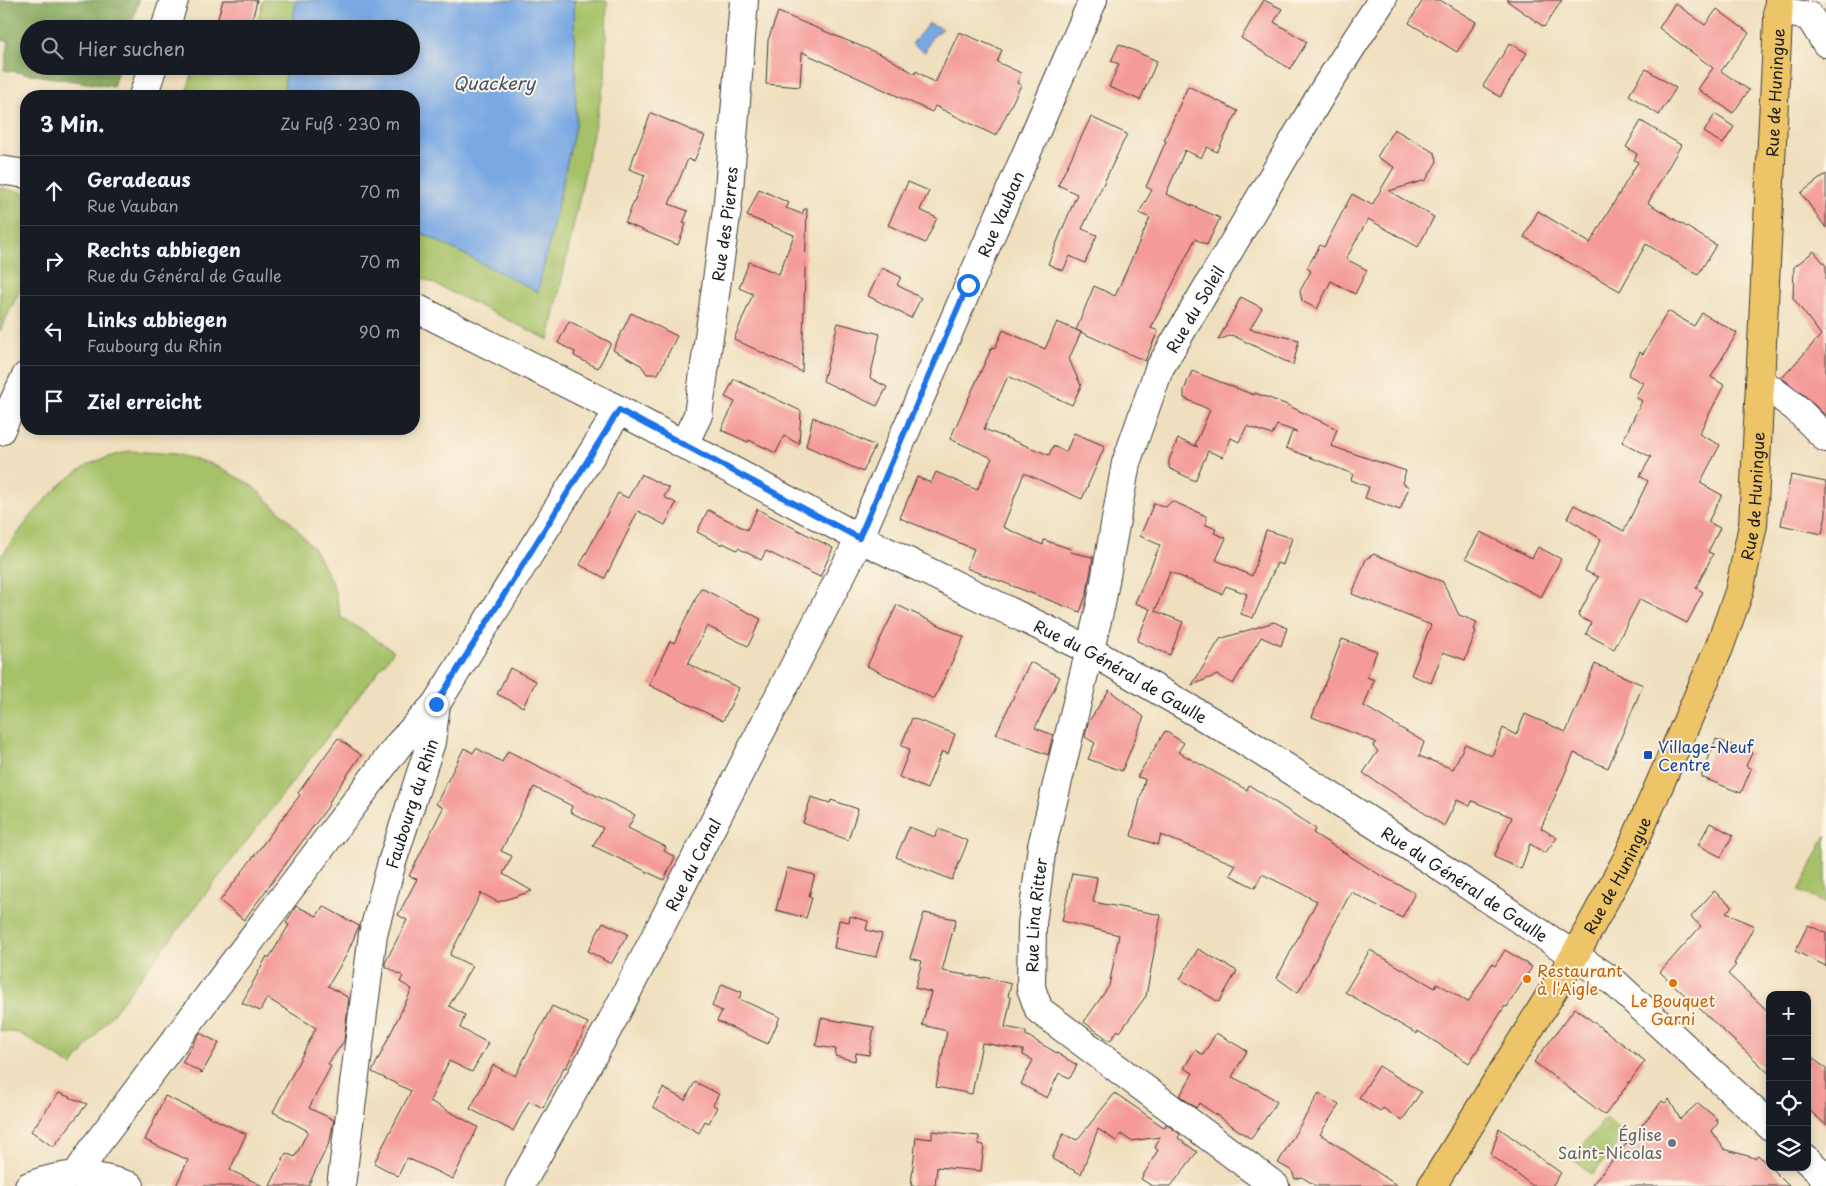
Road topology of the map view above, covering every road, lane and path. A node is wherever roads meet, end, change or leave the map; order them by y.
1 (174, 0) edge
2 (744, 0) edge
3 (1093, 0) edge
4 (1382, 0) edge
5 (1778, 6) edge
6 (168, 20) edge
7 (1826, 42) edge
8 (150, 75) edge
9 (145, 90) edge
10 (0, 170) edge
11 (20, 173) edge
12 (420, 310) edge
13 (1760, 382) junction
14 (20, 389) edge
15 (619, 410) junction
16 (0, 431) edge
17 (1826, 438) edge
18 (684, 444) junction
19 (859, 538) junction
20 (1089, 650) junction
21 (436, 704) junction
22 (1575, 955) junction
23 (1766, 1122) edge
24 (1811, 1164) edge
25 (77, 1174) junction
26 (1826, 1178) edge
27 (29, 1186) edge
28 (130, 1186) edge
29 (341, 1186) edge
30 (520, 1186) edge
31 (1274, 1186) edge
32 (1432, 1186) edge
33 (1821, 1186) edge

1 - 6 street
2 - 18 street, Rue des Pierres
3 - 19 street, Rue Vauban
4 - 20 street, Rue du Soleil
5 - 7 street
5 - 13 main road, Rue de Huningue
8 - 9 street
10 - 11 street
12 - 15 street, Rue du Général de Gaulle
13 - 17 street
13 - 22 main road, Rue de Huningue
14 - 16 street
15 - 18 street, Rue du Général de Gaulle
15 - 21 street, Faubourg du Rhin
18 - 19 street, Rue du Général de Gaulle
19 - 20 street, Rue du Général de Gaulle
19 - 30 street, Rue du Canal
20 - 22 street, Rue du Général de Gaulle
20 - 31 street, Rue Lina Ritter
21 - 25 street
21 - 29 street, Faubourg du Rhin
22 - 23 street, Rue du Général de Gaulle
22 - 32 main road, Rue de Huningue
24 - 26 street
25 - 27 street
25 - 28 street
26 - 33 street

